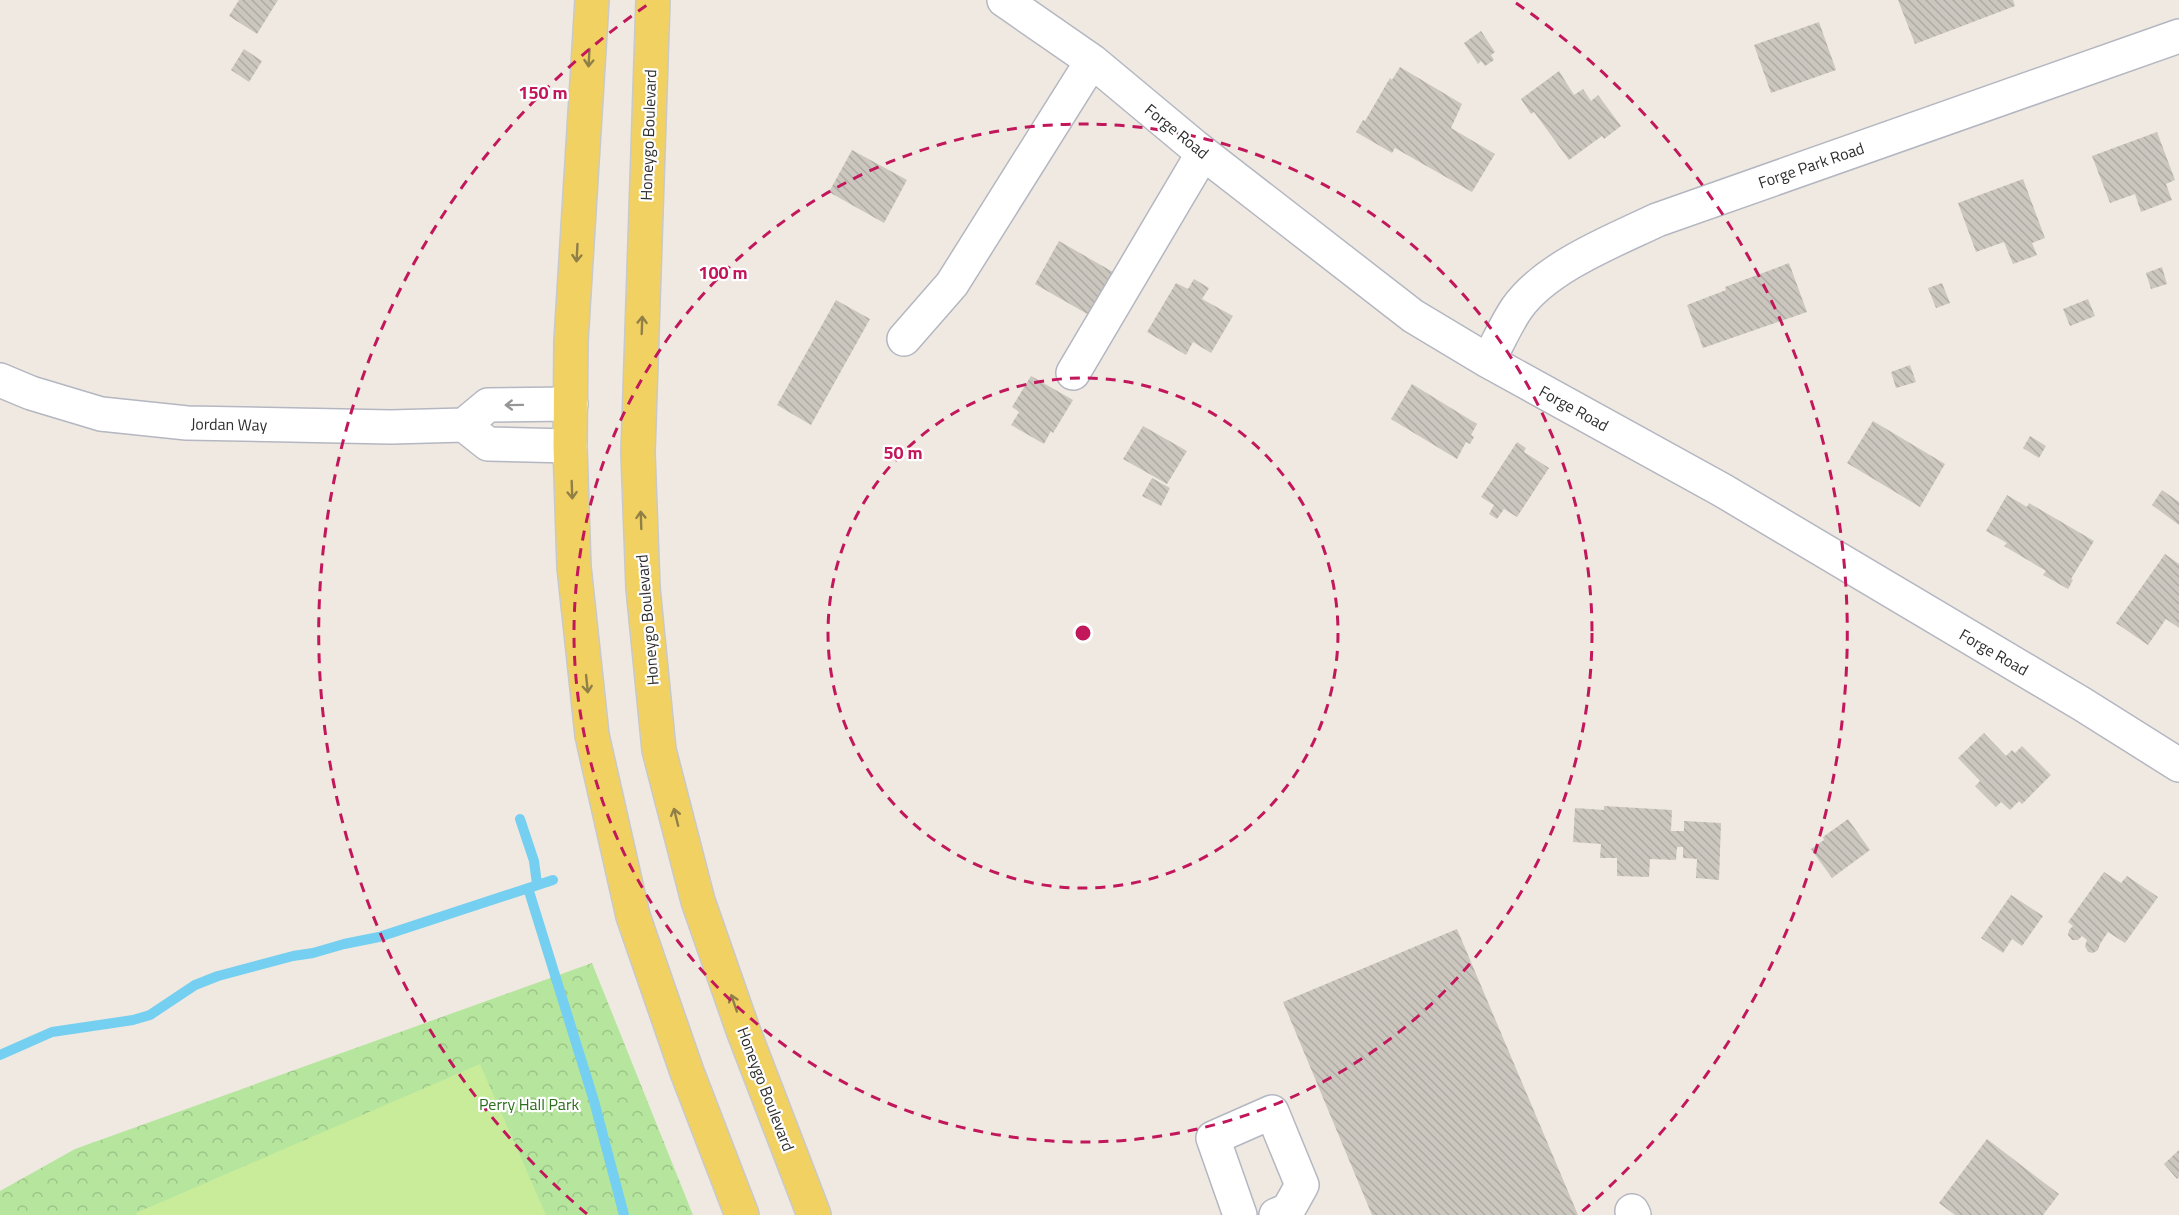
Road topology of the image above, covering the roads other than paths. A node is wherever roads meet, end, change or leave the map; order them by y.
1 (592, 0) edge
2 (653, 0) edge
3 (1004, 0) edge
4 (2179, 36) edge
5 (1092, 61) junction
6 (1203, 153) junction
7 (904, 339) dead end
8 (1488, 361) junction
9 (1073, 374) dead end
10 (0, 380) edge
11 (571, 404) junction
12 (464, 425) junction
13 (570, 446) junction
14 (2179, 765) edge
15 (742, 1215) edge
16 (814, 1215) edge
17 (1240, 1215) edge
18 (1276, 1215) edge

1 -> 11 main road
16 -> 2 main road, Honeygo Boulevard
3 - 5 street, Forge Road
4 - 8 street, Forge Park Road
5 - 6 street, Forge Road
5 - 7 street
6 - 8 street, Forge Road
6 - 9 street
8 - 14 street, Forge Road
10 - 12 street, Jordan Way
11 -> 12 street
11 - 13 main road
12 - 13 street
13 -> 15 main road
17 - 18 street

